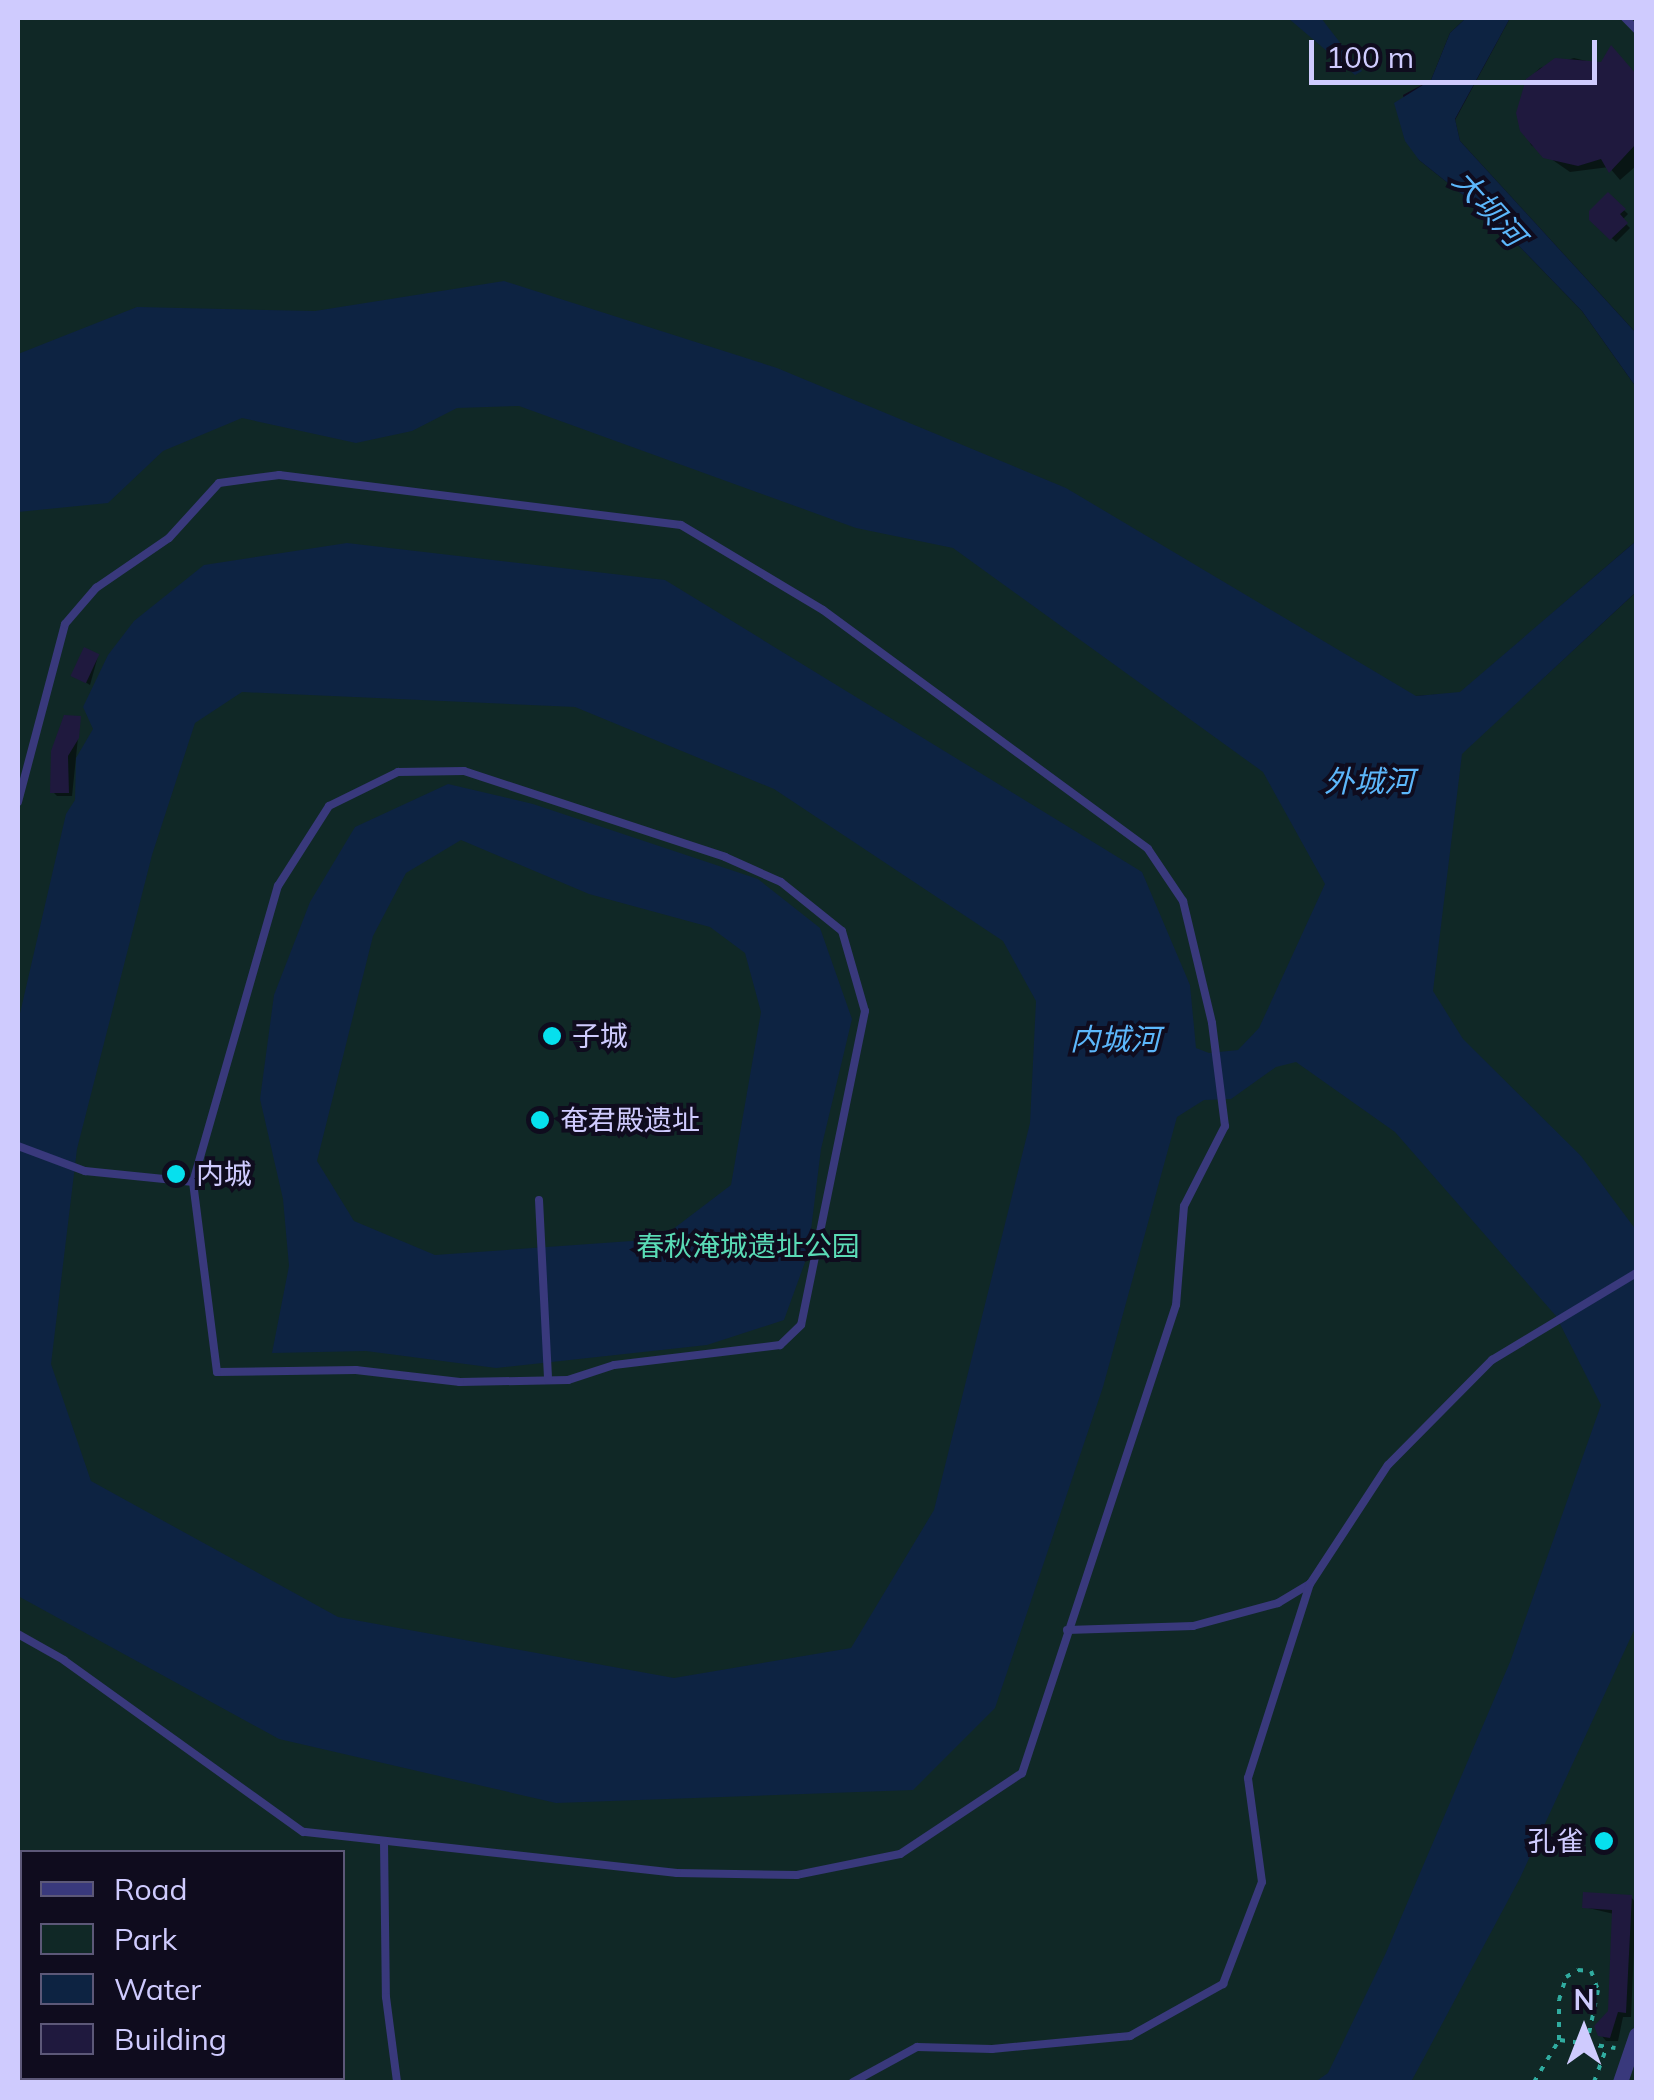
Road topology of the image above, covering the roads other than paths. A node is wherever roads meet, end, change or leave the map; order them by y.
1 (1626, 18) edge
2 (1636, 29) edge
3 (18, 802) edge
4 (18, 1146) edge
5 (194, 1182) junction
6 (540, 1200) dead end
7 (1636, 1273) edge
8 (547, 1375) junction
9 (1310, 1584) junction
10 (1068, 1630) junction
11 (18, 1634) edge
12 (384, 1841) junction
13 (1636, 2046) edge
14 (397, 2082) edge
15 (853, 2082) edge
16 (1620, 2082) edge

1 - 2 lane
3 - 10 lane
4 - 5 lane
5 - 8 lane
5 - 8 lane
6 - 8 lane
7 - 9 lane
9 - 10 lane
9 - 15 lane
10 - 12 lane
11 - 12 lane
12 - 14 lane
13 - 16 street

